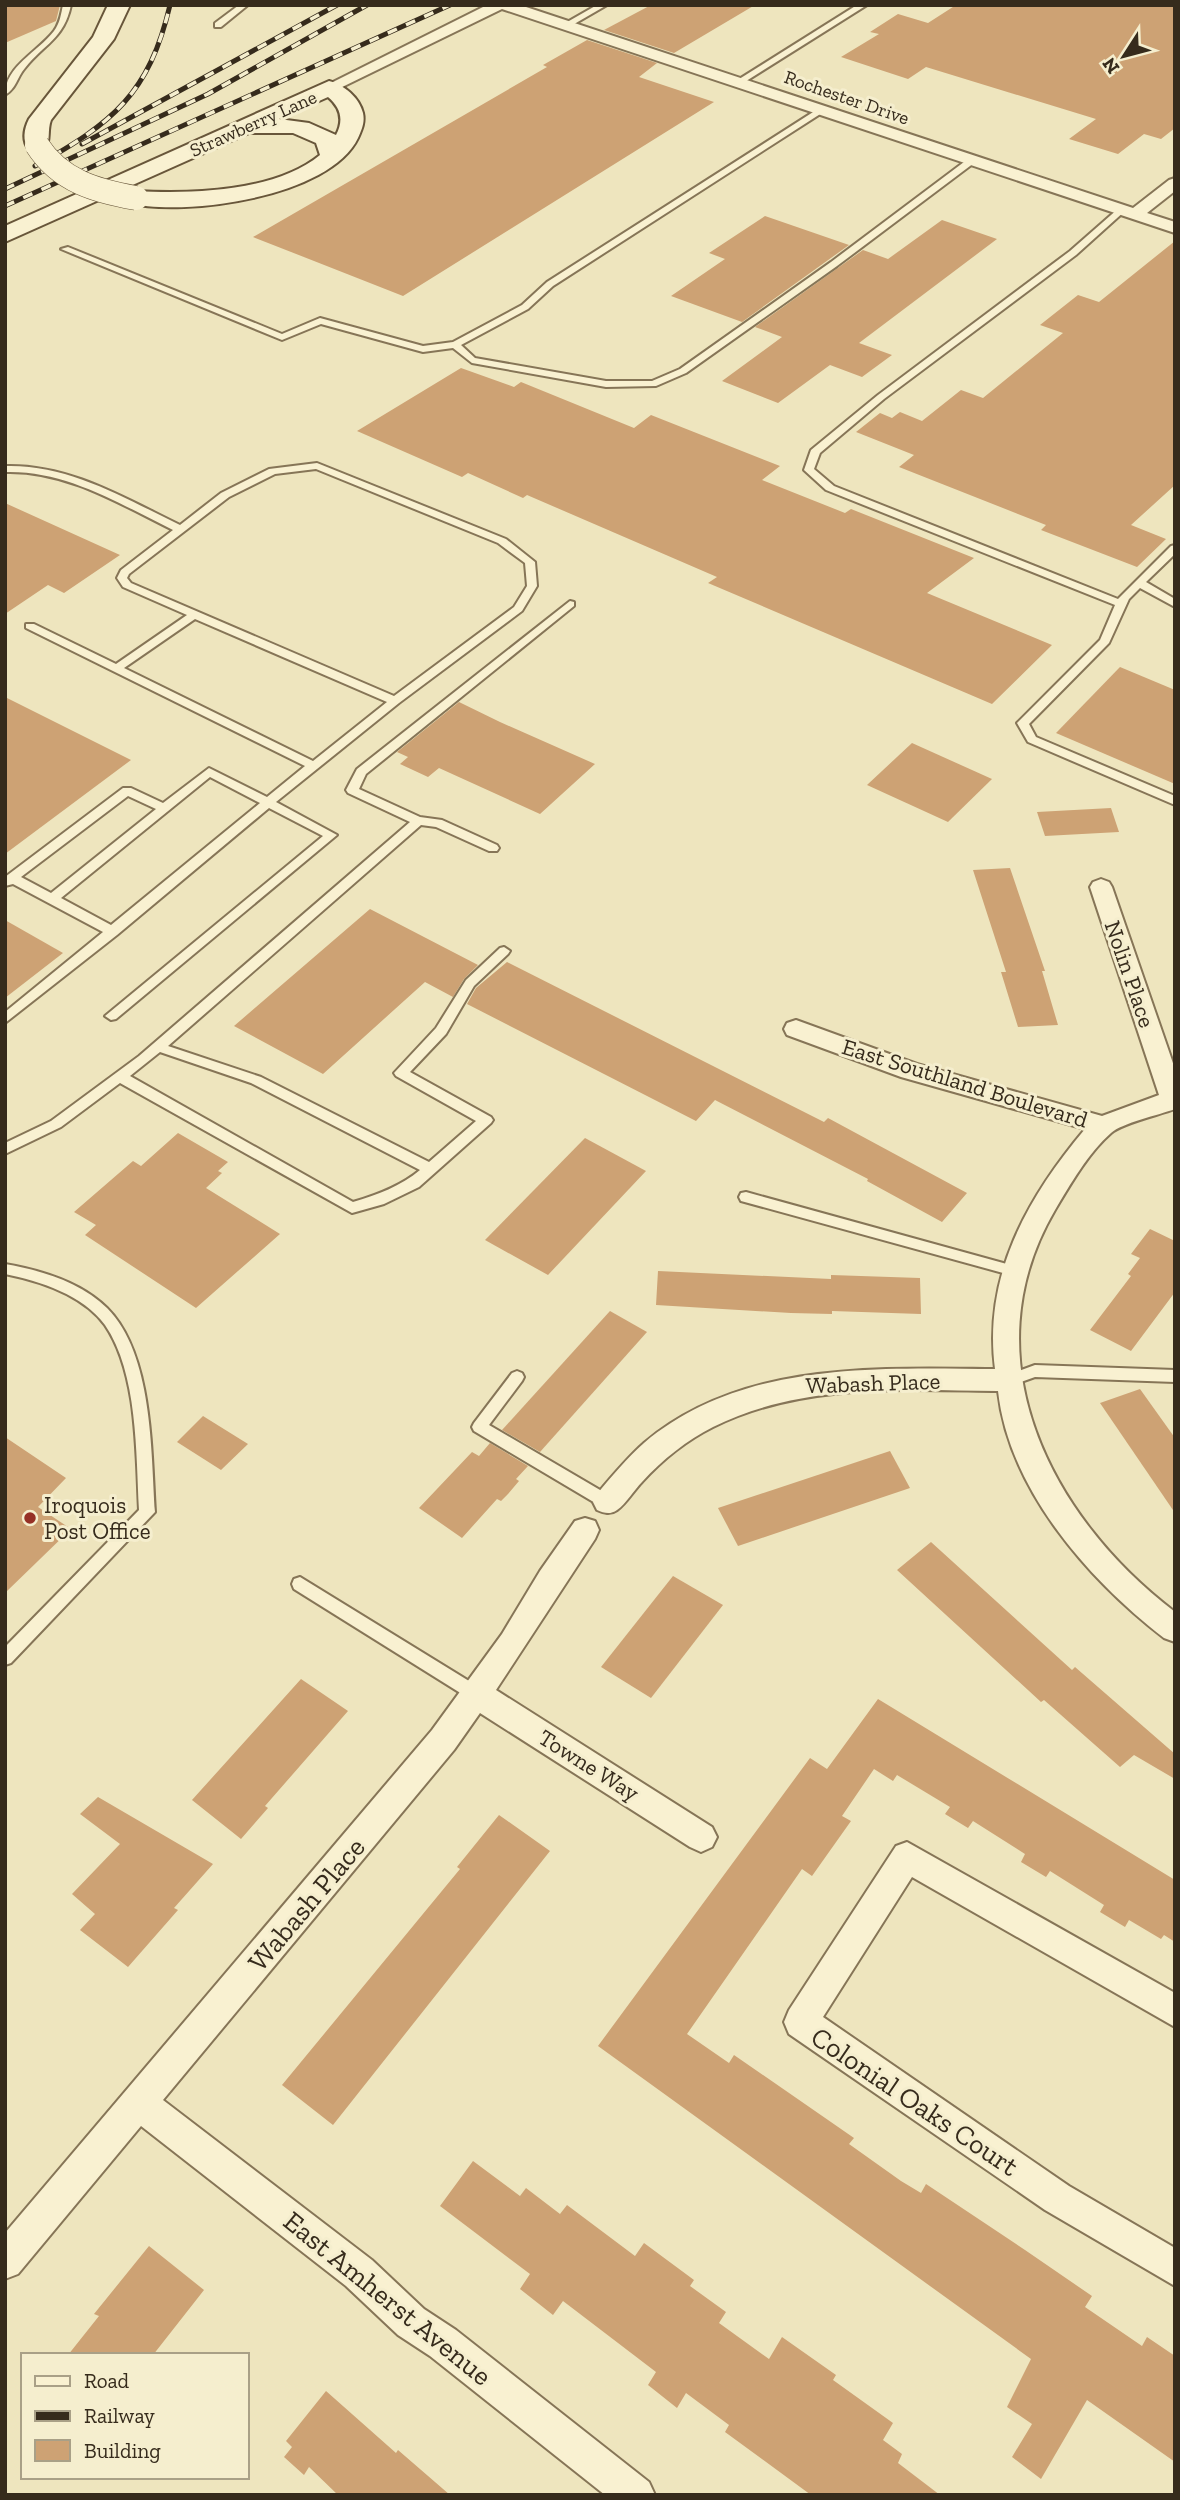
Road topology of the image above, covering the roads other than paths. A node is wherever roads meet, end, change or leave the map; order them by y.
1 (67, 5) edge
2 (119, 5) edge
3 (244, 5) edge
4 (499, 5) edge
5 (505, 5) edge
6 (603, 5) edge
7 (863, 5) edge
8 (218, 25) dead end
9 (566, 25) junction
10 (740, 81) junction
11 (329, 88) junction
12 (5, 93) edge
13 (824, 109) junction
14 (237, 130) junction
15 (332, 156) junction
16 (971, 161) junction
17 (1175, 183) edge
18 (1128, 213) junction
19 (1175, 228) edge
20 (5, 235) edge
21 (65, 249) dead end
22 (455, 345) junction
23 (5, 469) edge
24 (180, 529) junction
25 (1175, 548) edge
26 (1139, 583) junction
27 (570, 604) dead end
28 (1122, 604) junction
29 (1175, 604) edge
30 (195, 614) junction
31 (30, 626) dead end
32 (117, 668) junction
33 (395, 701) junction
34 (314, 766) junction
35 (1175, 801) edge
36 (268, 803) junction
37 (164, 808) junction
38 (418, 821) junction
39 (494, 848) dead end
40 (9, 881) edge
41 (1101, 887) dead end
42 (52, 899) junction
43 (113, 932) junction
44 (504, 951) dead end
45 (111, 1016) dead end
46 (5, 1019) edge
47 (796, 1029) dead end
48 (158, 1047) junction
49 (120, 1077) junction
50 (1174, 1100) edge
51 (1103, 1125) junction
52 (5, 1149) edge
53 (430, 1169) junction
54 (746, 1197) dead end
55 (5, 1269) edge
56 (1014, 1271) junction
57 (1175, 1376) edge
58 (517, 1377) dead end
59 (1010, 1380) junction
60 (607, 1502) joint
61 (585, 1530) dead end
62 (300, 1584) dead end
63 (1175, 1629) edge
64 (5, 1658) edge
65 (476, 1694) junction
66 (701, 1837) dead end
67 (1175, 2011) edge
68 (139, 2103) junction
69 (5, 2261) edge
70 (1175, 2268) edge
71 (635, 2495) edge

1 - 12 lane
2 - 15 street, bridge
3 - 8 lane
4 - 11 street, Strawberry Lane
5 - 9 street, Rochester Drive
6 - 9 lane
7 - 10 lane
9 - 10 street, Rochester Drive
10 - 13 street, Rochester Drive
11 - 14 street, Strawberry Lane
11 - 15 street
13 - 16 street, Rochester Drive
13 - 22 lane
14 - 15 street
14 - 20 street, Strawberry Lane
16 - 18 street, Rochester Drive
16 - 22 lane
17 - 18 street
18 - 19 street, Rochester Drive
18 - 28 lane
21 - 22 lane
23 - 24 lane
24 - 30 lane
24 - 33 lane
25 - 26 lane
26 - 28 lane
26 - 29 lane
27 - 38 lane
28 - 35 lane
30 - 32 lane
30 - 33 lane
31 - 32 lane
32 - 34 lane
33 - 34 lane
34 - 36 lane
36 - 37 lane
36 - 43 lane
36 - 45 lane
37 - 40 lane
37 - 42 lane
38 - 39 lane
38 - 48 lane
40 - 42 lane
41 - 50 street, Nolin Place
42 - 43 lane
43 - 46 lane
44 - 53 lane
47 - 51 street, East Southland Boulevard
48 - 49 lane
48 - 53 lane
49 - 52 lane
49 - 53 lane
50 - 51 street, East Southland Boulevard
51 - 56 street
54 - 56 lane
55 - 64 lane
56 - 59 street
57 - 59 lane
58 - 60 lane
59 - 60 street, Wabash Place
59 - 63 street
61 - 65 street, Wabash Place
62 - 65 lane
65 - 66 street, Towne Way
65 - 68 street, Wabash Place
67 - 70 street, Colonial Oaks Court
68 - 69 street, Wabash Place
68 - 71 street, East Amherst Avenue

